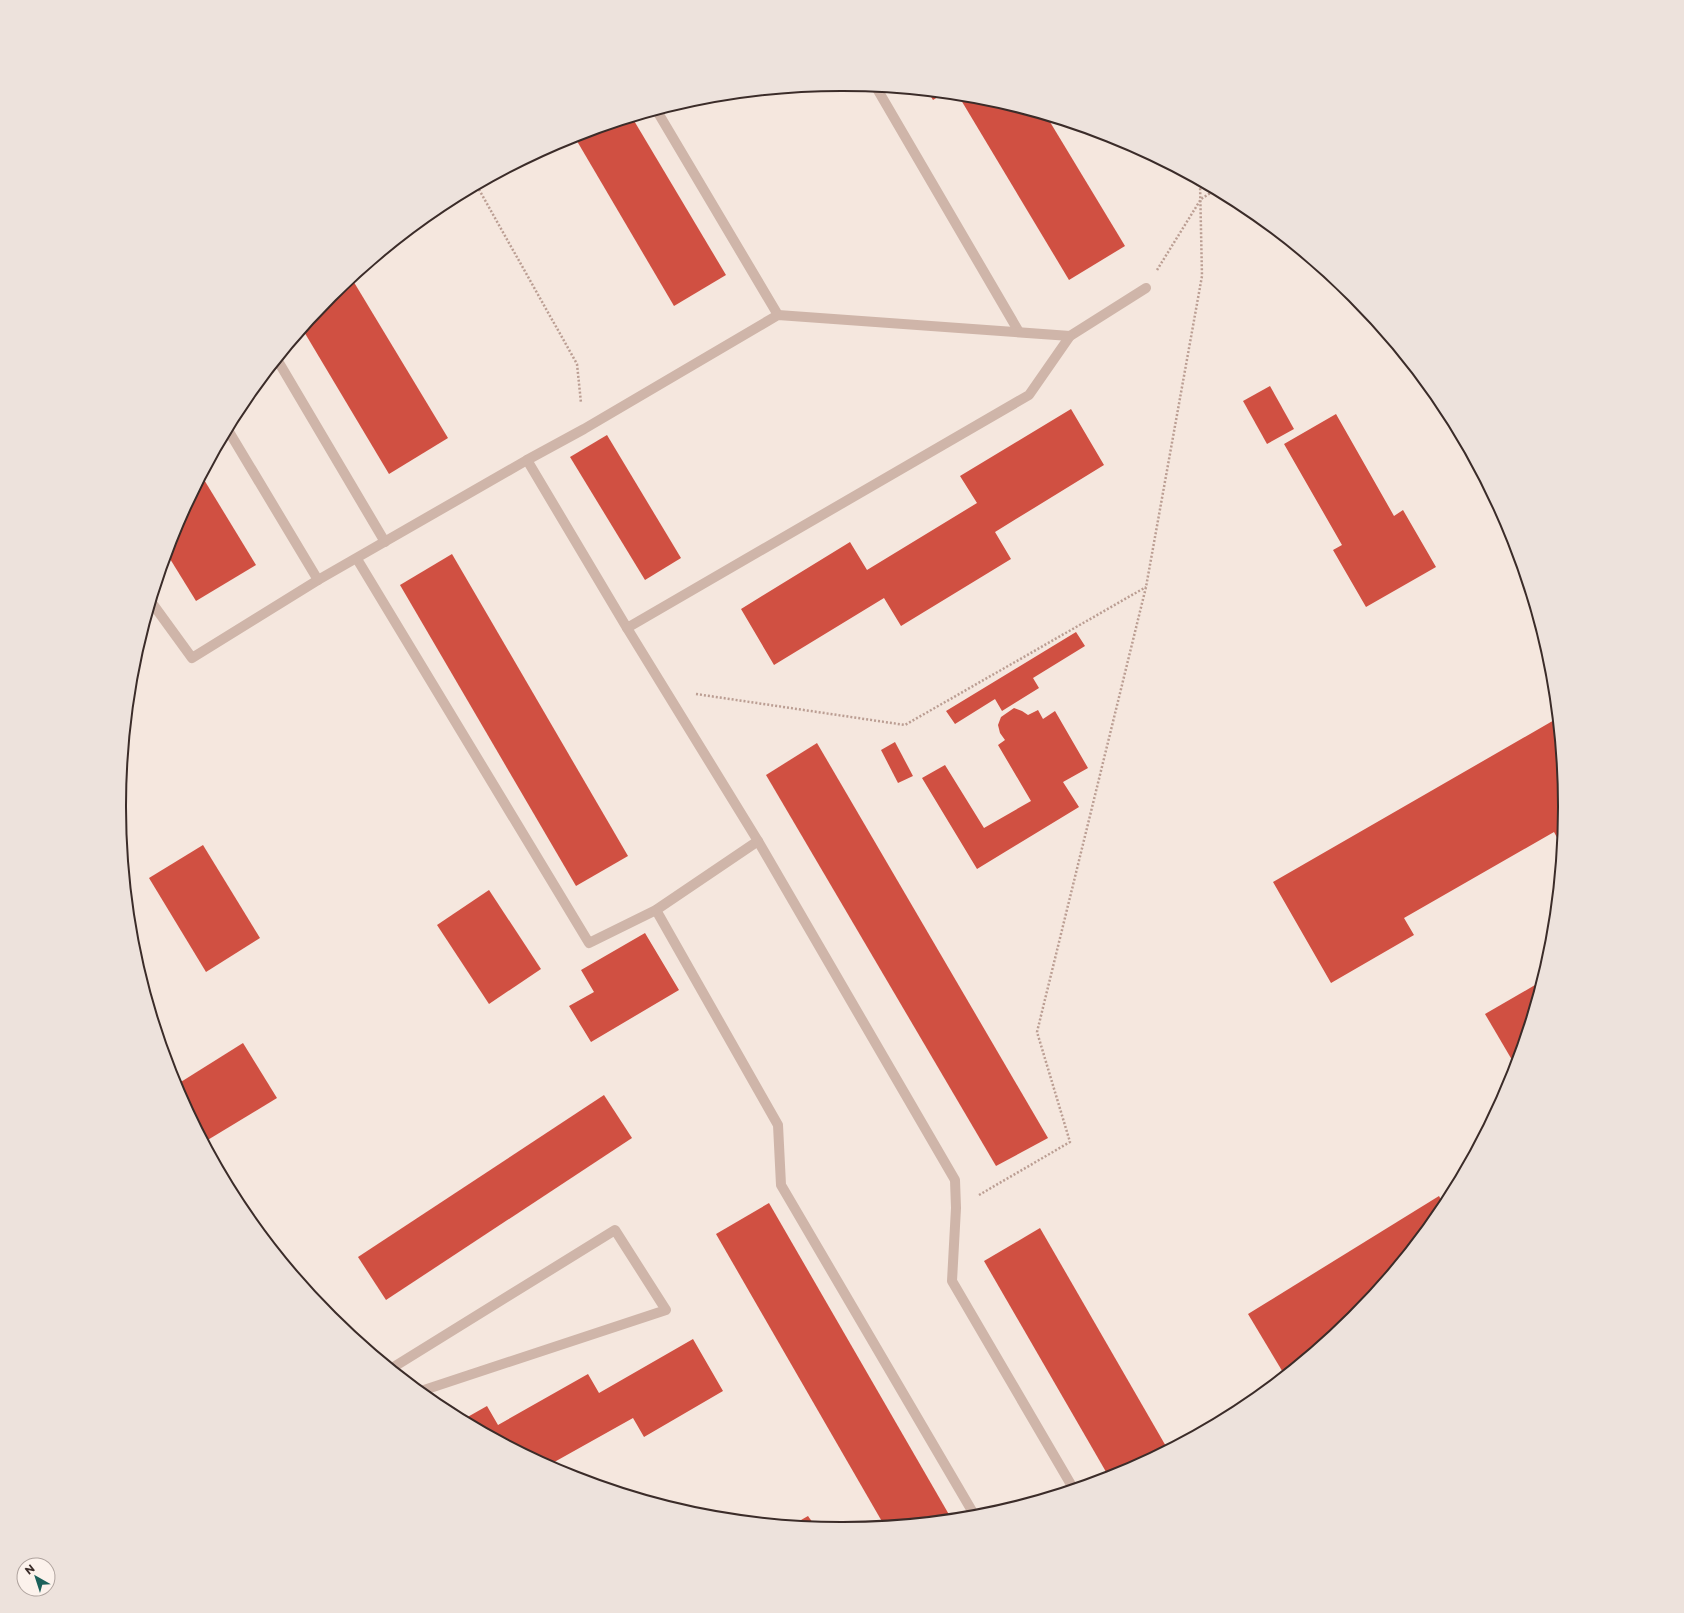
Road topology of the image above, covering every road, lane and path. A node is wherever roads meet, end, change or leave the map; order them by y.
1 (879, 93) edge
2 (658, 115) edge
3 (1200, 187) edge
4 (480, 190) edge
5 (1210, 193) edge
6 (1201, 199) junction
7 (1146, 288) joint
8 (778, 315) junction
9 (1019, 332) junction
10 (1070, 336) junction
11 (280, 364) edge
12 (584, 429) junction
13 (231, 435) edge
14 (527, 460) junction
15 (385, 542) junction
16 (357, 559) junction
17 (318, 580) junction
18 (1146, 587) junction
19 (155, 607) edge
20 (627, 628) junction
21 (665, 689) junction
22 (758, 841) junction
23 (656, 910) junction
24 (956, 1208) junction
25 (396, 1366) edge
26 (427, 1389) edge
27 (1071, 1484) edge
28 (971, 1510) edge

1 - 9 lane
2 - 8 lane
3 - 6 path
4 - 12 path
5 - 6 path
6 - 7 path
6 - 18 path
7 - 10 lane
8 - 9 lane
8 - 12 lane
9 - 10 lane
10 - 20 lane
11 - 15 lane
12 - 14 lane
13 - 17 lane
14 - 15 lane
14 - 20 lane
15 - 16 lane
16 - 17 lane
16 - 23 lane
17 - 19 lane
18 - 21 path
18 - 24 path
20 - 21 lane
21 - 22 lane
22 - 23 lane
22 - 24 lane
23 - 28 lane
24 - 27 lane
25 - 26 lane

